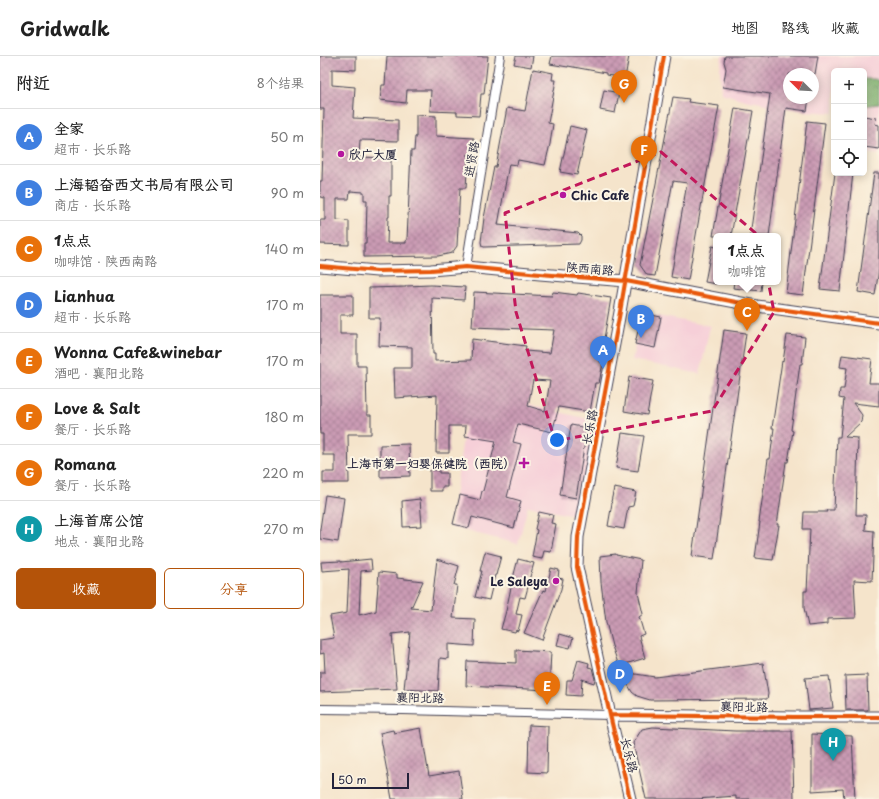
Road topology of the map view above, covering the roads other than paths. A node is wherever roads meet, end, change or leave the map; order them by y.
1 (500, 56) edge
2 (664, 56) edge
3 (320, 266) edge
4 (466, 266) junction
5 (626, 281) junction
6 (879, 323) edge
7 (320, 709) edge
8 (610, 714) junction
9 (879, 717) edge
10 (630, 799) edge

1 - 4 street, 进贤路
2 - 5 street, 长乐路
3 - 4 street, 陕西南路
4 - 5 street, 陕西南路
5 - 6 street, 陕西南路
5 - 8 street, 长乐路
7 - 8 street, 襄阳北路
8 - 9 street, 襄阳北路
8 - 10 street, 长乐路

